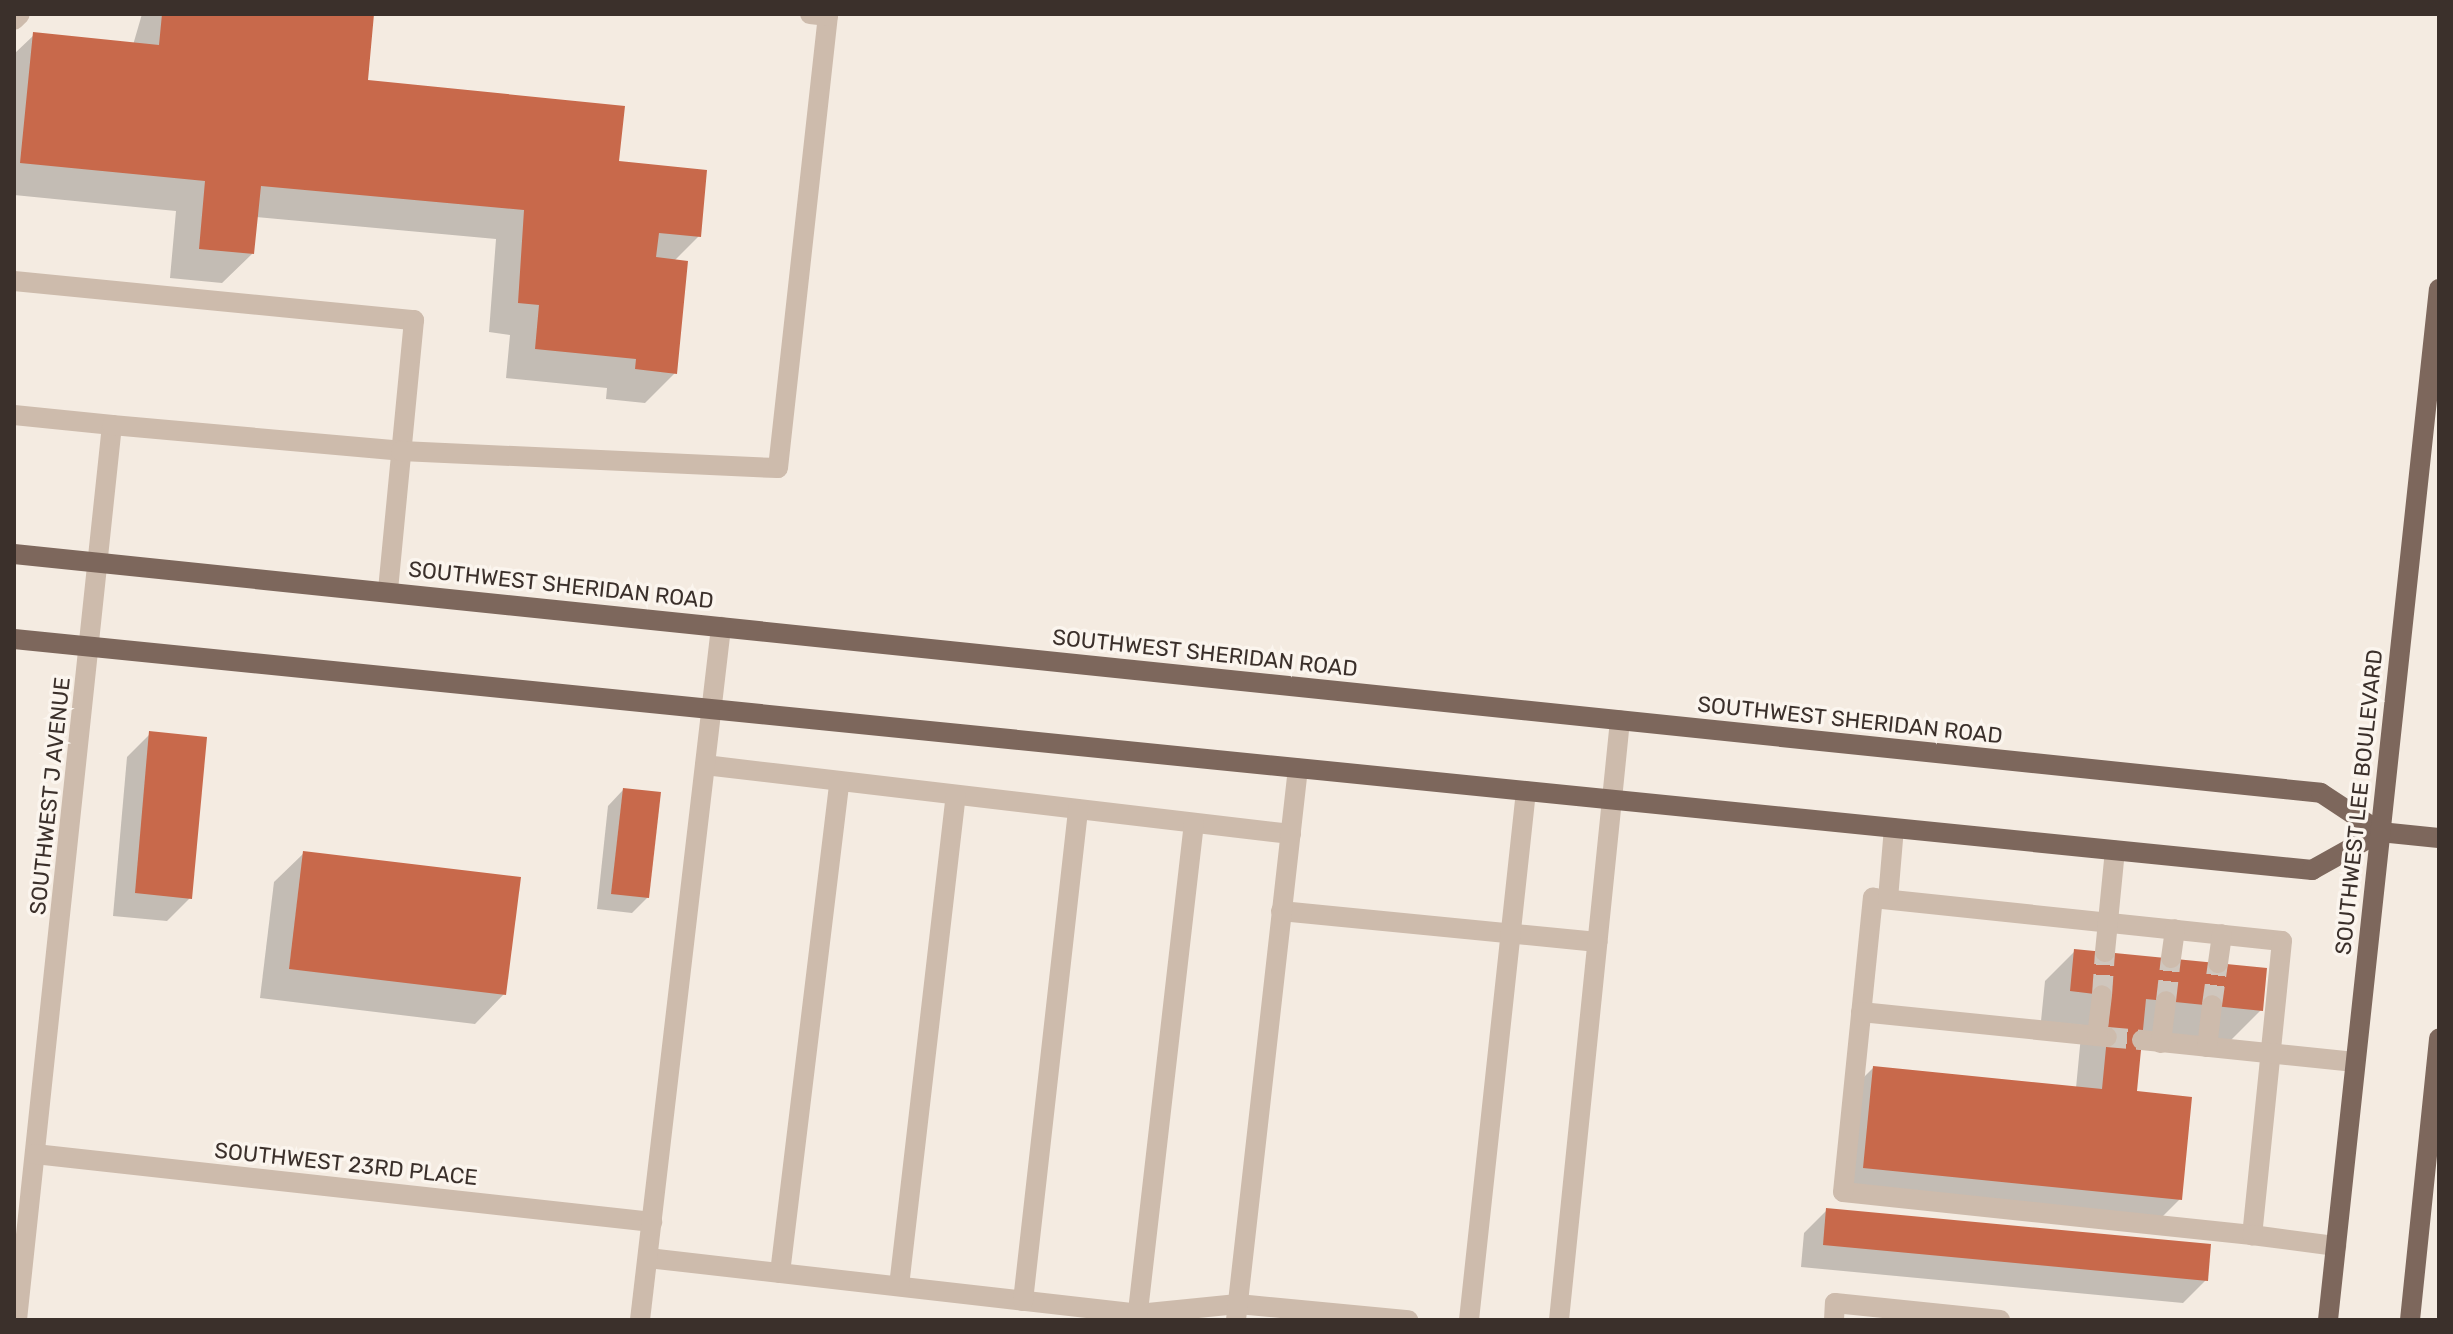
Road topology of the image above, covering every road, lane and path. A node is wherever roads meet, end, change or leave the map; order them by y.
1 (20, 14) edge
2 (810, 14) edge
3 (14, 20) edge
4 (14, 281) edge
5 (2439, 289) edge
6 (14, 415) edge
7 (112, 425) junction
8 (401, 451) junction
9 (14, 554) edge
10 (99, 563) junction
11 (388, 590) junction
12 (721, 627) junction
13 (14, 639) edge
14 (90, 647) junction
15 (712, 709) junction
16 (1620, 720) junction
17 (705, 765) junction
18 (1298, 768) junction
19 (839, 784) junction
20 (1526, 791) junction
21 (956, 796) junction
22 (1612, 800) junction
23 (1078, 809) junction
24 (1194, 823) junction
25 (1894, 828) junction
26 (2380, 832) junction
27 (1291, 834) junction
28 (2439, 838) edge
29 (2115, 850) junction
30 (1888, 899) junction
31 (1281, 911) junction
32 (2109, 922) junction
33 (2175, 929) junction
34 (1511, 933) junction
35 (2222, 934) junction
36 (1597, 942) junction
37 (2105, 952) tunnel mouth
38 (2171, 958) tunnel mouth
39 (2218, 963) tunnel mouth
40 (2102, 995) tunnel mouth
41 (2166, 1001) tunnel mouth
42 (2212, 1005) tunnel mouth
43 (1861, 1012) junction
44 (2207, 1047) junction
45 (2438, 1049) edge
46 (2271, 1053) junction
47 (2355, 1062) junction
48 (35, 1154) junction
49 (2433, 1159) edge
50 (652, 1222) junction
51 (2252, 1235) junction
52 (2336, 1246) junction
53 (648, 1258) junction
54 (780, 1273) junction
55 (899, 1286) junction
56 (1023, 1301) junction
57 (1237, 1312) edge
58 (1138, 1317) edge
59 (17, 1320) edge
60 (640, 1320) edge
61 (1408, 1320) edge
62 (1469, 1320) edge
63 (1559, 1320) edge
64 (1834, 1320) edge
65 (2000, 1320) edge
66 (2328, 1320) edge
67 (2410, 1320) edge

1 - 3 street
2 - 8 street
4 - 8 street
5 - 26 main road, SOUTHWEST LEE BOULEVARD
6 - 7 street
7 - 8 street
7 - 10 street, SOUTHWEST J AVENUE
8 - 11 street
9 - 10 main road, SOUTHWEST SHERIDAN ROAD
10 - 11 main road, SOUTHWEST SHERIDAN ROAD
10 - 14 street, SOUTHWEST J AVENUE
11 - 12 main road, SOUTHWEST SHERIDAN ROAD
12 - 15 street
12 - 16 main road, SOUTHWEST SHERIDAN ROAD
13 - 14 main road
14 - 15 main road
14 - 48 street, SOUTHWEST J AVENUE
15 - 17 street
15 - 18 main road
16 - 22 street
16 - 26 main road, SOUTHWEST SHERIDAN ROAD
17 - 19 street
17 - 50 street
18 - 20 main road
18 - 27 street
19 - 21 street
19 - 54 street
20 - 22 main road
20 - 34 street
21 - 23 street
21 - 55 street
22 - 25 main road
22 - 36 street
23 - 24 street
23 - 56 street
24 - 27 street
24 - 58 street
25 - 29 main road
25 - 30 street
26 - 28 main road, SOUTHWEST SHERIDAN ROAD
26 - 29 main road
26 - 47 main road, SOUTHWEST LEE BOULEVARD
27 - 31 street
29 - 32 street
30 - 32 street
30 - 43 street
31 - 34 street
31 - 57 street
32 - 33 street
32 - 37 street
33 - 35 street
33 - 38 street
34 - 36 street
34 - 62 street
35 - 39 street
35 - 46 street
36 - 63 street
40 - 43 street
41 - 44 street
42 - 44 street
43 - 51 street
44 - 46 street
45 - 49 main road
46 - 47 street
46 - 51 street
47 - 52 main road, SOUTHWEST LEE BOULEVARD
48 - 50 street, SOUTHWEST 23RD PLACE
48 - 59 street, SOUTHWEST J AVENUE
49 - 67 main road
50 - 53 street
51 - 52 street
52 - 66 main road, SOUTHWEST LEE BOULEVARD
53 - 54 street
53 - 60 street
54 - 55 street
55 - 56 street
56 - 58 street
57 - 58 street
57 - 61 street
64 - 65 street

